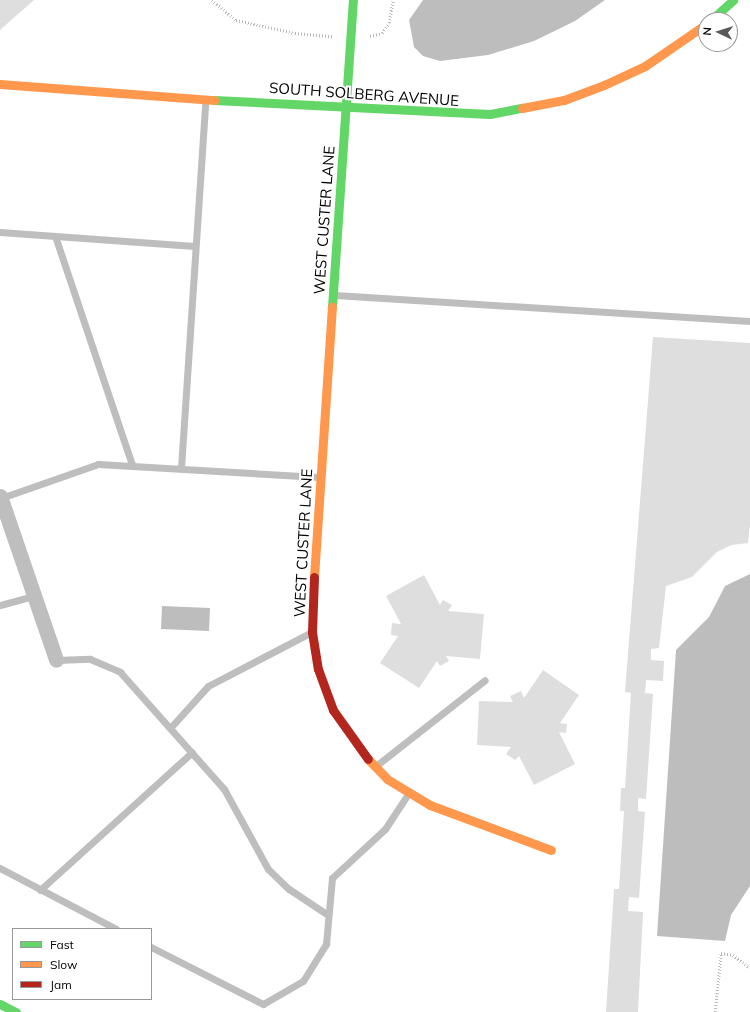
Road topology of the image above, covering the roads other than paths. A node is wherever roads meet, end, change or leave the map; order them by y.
1 (353, 0) edge
2 (733, 0) edge
3 (720, 12) edge
4 (698, 30) edge
5 (0, 84) edge
6 (206, 97) junction
7 (345, 109) junction
8 (0, 232) edge
9 (55, 236) junction
10 (194, 246) junction
11 (333, 295) junction
12 (750, 321) edge
13 (132, 465) junction
14 (180, 468) junction
15 (321, 478) junction
16 (0, 497) edge
17 (34, 596) junction
18 (0, 605) edge
19 (312, 632) junction
20 (56, 660) joint
21 (485, 680) dead end
22 (171, 727) junction
23 (192, 752) junction
24 (375, 766) junction
25 (409, 792) junction
26 (551, 850) dead end
27 (0, 868) edge
28 (40, 890) junction
29 (328, 915) junction
30 (114, 928) edge
31 (152, 948) edge
32 (0, 1004) edge
33 (16, 1012) edge

1 - 7 main road, WEST CUSTER LANE
2 - 3 main road
4 - 7 main road, SOUTH SOLBERG AVENUE
5 - 6 main road, SOUTH SOLBERG AVENUE
6 - 7 main road, SOUTH SOLBERG AVENUE
6 - 10 lane
7 - 11 main road, WEST CUSTER LANE
8 - 9 lane
9 - 10 lane
9 - 13 lane
10 - 14 lane
11 - 12 lane
11 - 15 main road, WEST CUSTER LANE
13 - 14 lane
13 - 16 lane
14 - 15 lane
15 - 19 main road, WEST CUSTER LANE
16 - 17 street
17 - 18 lane
17 - 20 street
19 - 22 lane
19 - 24 main road, WEST CUSTER LANE
20 - 22 lane
21 - 24 lane
22 - 23 lane
23 - 28 lane
23 - 29 lane
24 - 25 main road, WEST CUSTER LANE
25 - 26 main road, WEST CUSTER LANE
25 - 29 lane
27 - 28 lane
28 - 30 lane
29 - 31 lane
32 - 33 main road

